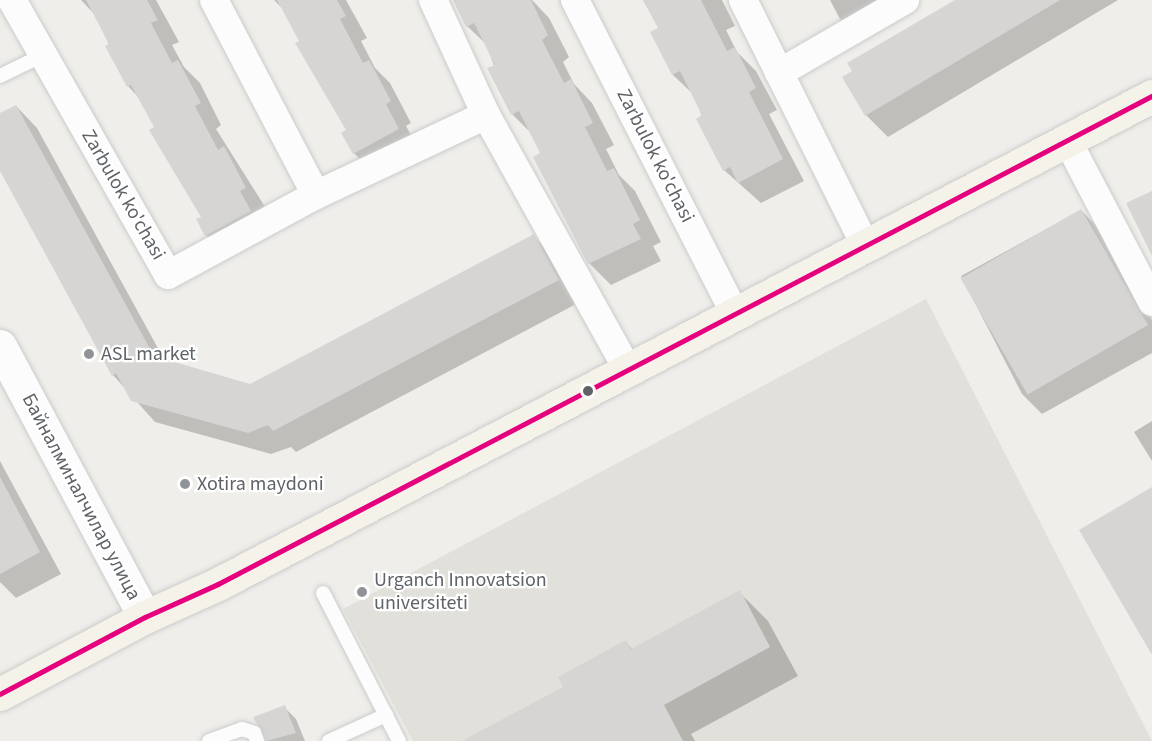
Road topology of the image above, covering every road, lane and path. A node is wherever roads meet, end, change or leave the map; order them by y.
1 (12, 0) edge
2 (214, 0) edge
3 (434, 0) edge
4 (575, 0) edge
5 (742, 0) edge
6 (905, 0) edge
7 (43, 55) junction
8 (779, 73) junction
9 (0, 76) edge
10 (1152, 96) edge
11 (486, 115) junction
12 (1067, 140) junction
13 (316, 195) junction
14 (865, 245) junction
15 (1152, 302) edge
16 (734, 312) junction
17 (0, 346) edge
18 (627, 368) junction
19 (323, 593) dead end
20 (145, 617) junction
21 (0, 694) edge
22 (386, 714) junction
23 (209, 741) edge
24 (257, 741) edge
25 (329, 741) edge
26 (399, 741) edge

1 - 7 street, Zarbulok ko'chasi
2 - 13 street
3 - 11 street
4 - 16 street, Zarbulok ko'chasi
5 - 8 street
6 - 8 street
7 - 9 lane
7 - 13 street, Zarbulok ko'chasi
8 - 14 street
10 - 12 main road
11 - 13 street, Zarbulok ko'chasi
11 - 18 street
12 - 14 main road
12 - 15 street
14 - 16 main road
16 - 18 main road
17 - 20 street, Байналминалчилар улица
18 - 20 main road
19 - 22 lane
20 - 21 main road
22 - 25 lane
22 - 26 lane
23 - 24 lane

